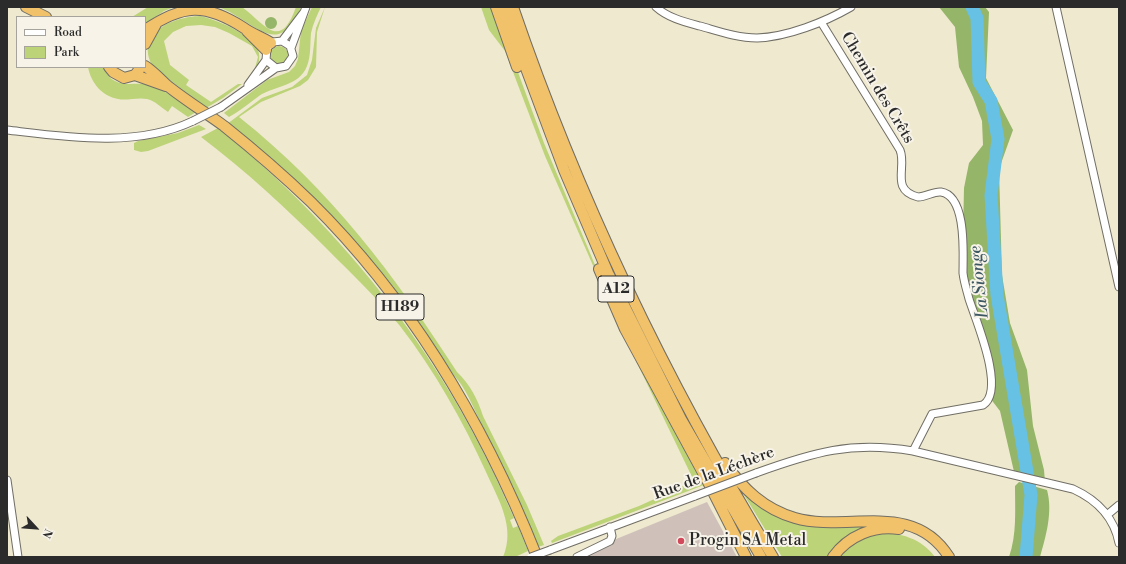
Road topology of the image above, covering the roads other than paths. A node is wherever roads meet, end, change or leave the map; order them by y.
1 (26, 7) edge
2 (496, 7) edge
3 (503, 7) edge
4 (513, 7) edge
5 (656, 7) edge
6 (851, 7) edge
7 (1056, 7) edge
8 (305, 10) edge
9 (44, 16) edge
10 (821, 22) junction
11 (156, 24) junction
12 (146, 29) edge
13 (282, 41) junction
14 (146, 42) edge
15 (291, 48) junction
16 (268, 51) junction
17 (146, 67) edge
18 (110, 68) edge
19 (141, 68) edge
20 (276, 68) junction
21 (135, 75) junction
22 (170, 88) junction
23 (245, 90) junction
24 (7, 130) edge
25 (1119, 287) edge
26 (698, 428) junction
27 (913, 451) junction
28 (7, 480) edge
29 (1119, 505) edge
30 (9, 508) edge
31 (1107, 515) junction
32 (610, 527) junction
33 (1119, 543) edge
34 (18, 557) edge
35 (531, 557) edge
36 (536, 557) edge
37 (577, 557) edge
38 (746, 557) edge
39 (761, 557) edge
40 (773, 557) edge
41 (833, 557) edge
42 (941, 557) edge
43 (949, 557) edge

1 - 9 highway
2 - 38 highway
3 - 39 highway, A12
4 - 26 highway, A12
5 - 10 street, Chemin des Crêts
6 - 10 street, Chemin des Crêts
7 - 25 street
8 - 13 street
8 - 15 street
10 - 27 street, Chemin des Crêts
11 - 12 highway
11 - 14 highway
11 - 16 highway
13 - 15 street
13 - 16 street
15 - 20 street
16 - 20 street
16 - 23 street
17 - 22 highway
18 - 21 highway
19 - 21 highway
20 - 23 street
21 - 22 highway
22 - 36 highway, H189
23 - 24 street, bridge
26 - 40 highway, A12
26 - 43 highway
27 - 31 street, Rue de la Léchère
27 - 32 street, Rue de la Léchère, bridge
28 - 30 street
29 - 31 street
30 - 34 street
31 - 33 street, Rue de la Léchère
32 - 35 street, Rue de la Léchère, bridge
32 - 37 street
41 - 42 highway

